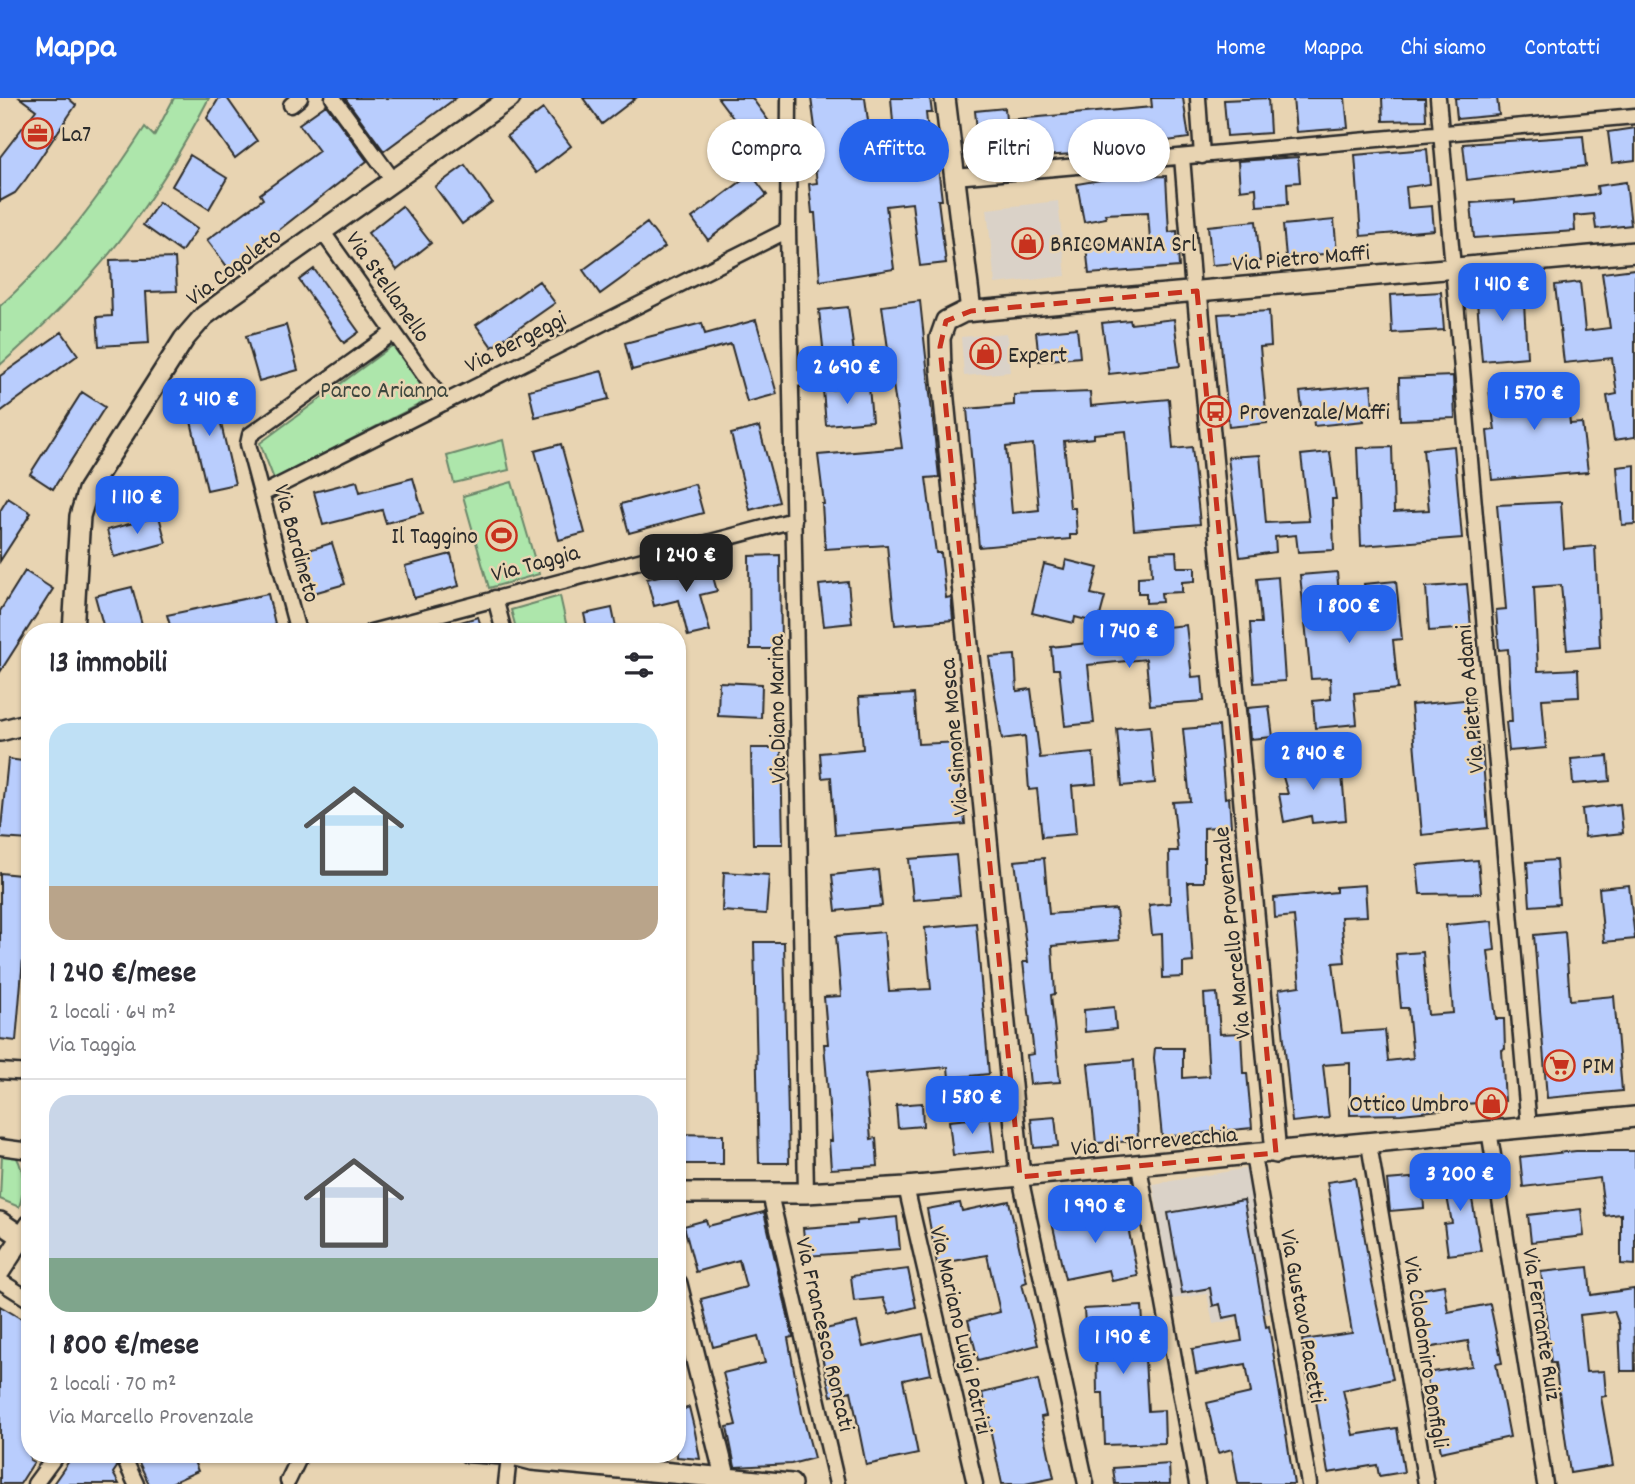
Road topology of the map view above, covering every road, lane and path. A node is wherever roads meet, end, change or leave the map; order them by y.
1 (333, 98) edge
2 (509, 98) edge
3 (789, 98) edge
4 (945, 98) edge
5 (1198, 98) edge
6 (1438, 98) edge
7 (1635, 116) edge
8 (1441, 134) junction
9 (1202, 156) junction
10 (1182, 157) junction
11 (955, 177) junction
12 (393, 180) junction
13 (788, 230) junction
14 (322, 231) junction
15 (1635, 252) edge
16 (1453, 268) junction
17 (1194, 285) junction
18 (971, 311) junction
19 (394, 332) junction
20 (879, 371) dead end
21 (793, 379) junction
22 (444, 403) junction
23 (262, 494) junction
24 (794, 520) junction
25 (495, 598) junction
26 (74, 623) edge
27 (296, 623) edge
28 (404, 623) edge
29 (502, 623) edge
30 (21, 725) edge
31 (0, 731) edge
32 (0, 1071) edge
33 (21, 1074) edge
34 (1635, 1117) edge
35 (1529, 1127) junction
36 (1489, 1130) junction
37 (1369, 1144) junction
38 (0, 1147) edge
39 (21, 1150) edge
40 (1276, 1153) junction
41 (1253, 1155) junction
42 (1139, 1167) junction
43 (1020, 1177) junction
44 (906, 1187) junction
45 (806, 1193) junction
46 (686, 1194) edge
47 (770, 1194) junction
48 (0, 1222) edge
49 (21, 1229) edge
50 (21, 1239) edge
51 (0, 1271) edge
52 (0, 1281) edge
53 (21, 1294) edge
54 (686, 1320) edge
55 (50, 1463) edge
56 (126, 1463) edge
57 (297, 1463) edge
58 (508, 1463) edge
59 (578, 1463) edge
60 (726, 1480) edge
61 (288, 1481) dead end
62 (35, 1484) edge
63 (136, 1484) edge
64 (506, 1484) edge
65 (791, 1484) edge
66 (837, 1484) edge
67 (975, 1484) edge
68 (1086, 1484) edge
69 (1197, 1484) edge
70 (1309, 1484) edge
71 (1426, 1484) edge
72 (1545, 1484) edge

1 - 12 street
2 - 12 street, Via Cogoleto
3 - 13 street, Via Diano Marina
4 - 11 street
5 - 9 street
6 - 8 street, Via Pietro Adami
7 - 8 street
8 - 9 street
8 - 16 street, Via Pietro Adami
9 - 10 street
10 - 11 street
10 - 17 street
11 - 18 street
12 - 14 street, Via Cogoleto
13 - 21 street, Via Diano Marina
13 - 22 street, Via Bergeggi
14 - 19 street, Via Stellanello
14 - 26 street, Via Cogoleto
15 - 16 street, Via Pietro Maffi
16 - 17 street, Via Pietro Maffi
16 - 35 street, Via Pietro Adami
17 - 18 street, Via Pietro Maffi
17 - 40 street, Via Marcello Provenzale
18 - 43 street, Via Simone Mosca
19 - 22 street, Via Stellanello
19 - 23 street, Via Bardineto
20 - 21 street
21 - 24 street, Via Diano Marina
22 - 23 street, Via Bergeggi
23 - 27 street, Via Bardineto
24 - 25 street, Via Taggia
24 - 45 street, Via Diano Marina
25 - 28 street, Via Taggia
25 - 29 street
30 - 31 street
32 - 33 street
34 - 35 street, Via di Torrevecchia
35 - 36 street, Via di Torrevecchia
36 - 37 street, Via di Torrevecchia
36 - 72 street, Via Ferrante Ruiz
37 - 40 street, Via di Torrevecchia
37 - 71 street, Via Clodomiro Bonfigli
38 - 39 street
40 - 41 street, Via di Torrevecchia
41 - 42 street, Via di Torrevecchia
41 - 70 street, Via Gustavo Pacetti
42 - 43 street, Via di Torrevecchia
42 - 69 street
43 - 44 street, Via di Torrevecchia
43 - 68 street
44 - 45 street, Via di Torrevecchia
44 - 67 street, Via Mariano Luigi Patrizi
45 - 47 street, Via di Torrevecchia
46 - 47 street, Via di Torrevecchia
47 - 66 street, Via Francesco Roncati
48 - 49 street
50 - 51 street
52 - 53 street
54 - 60 street
55 - 62 street
56 - 63 street
57 - 61 street
58 - 64 street
59 - 60 street
60 - 65 street

